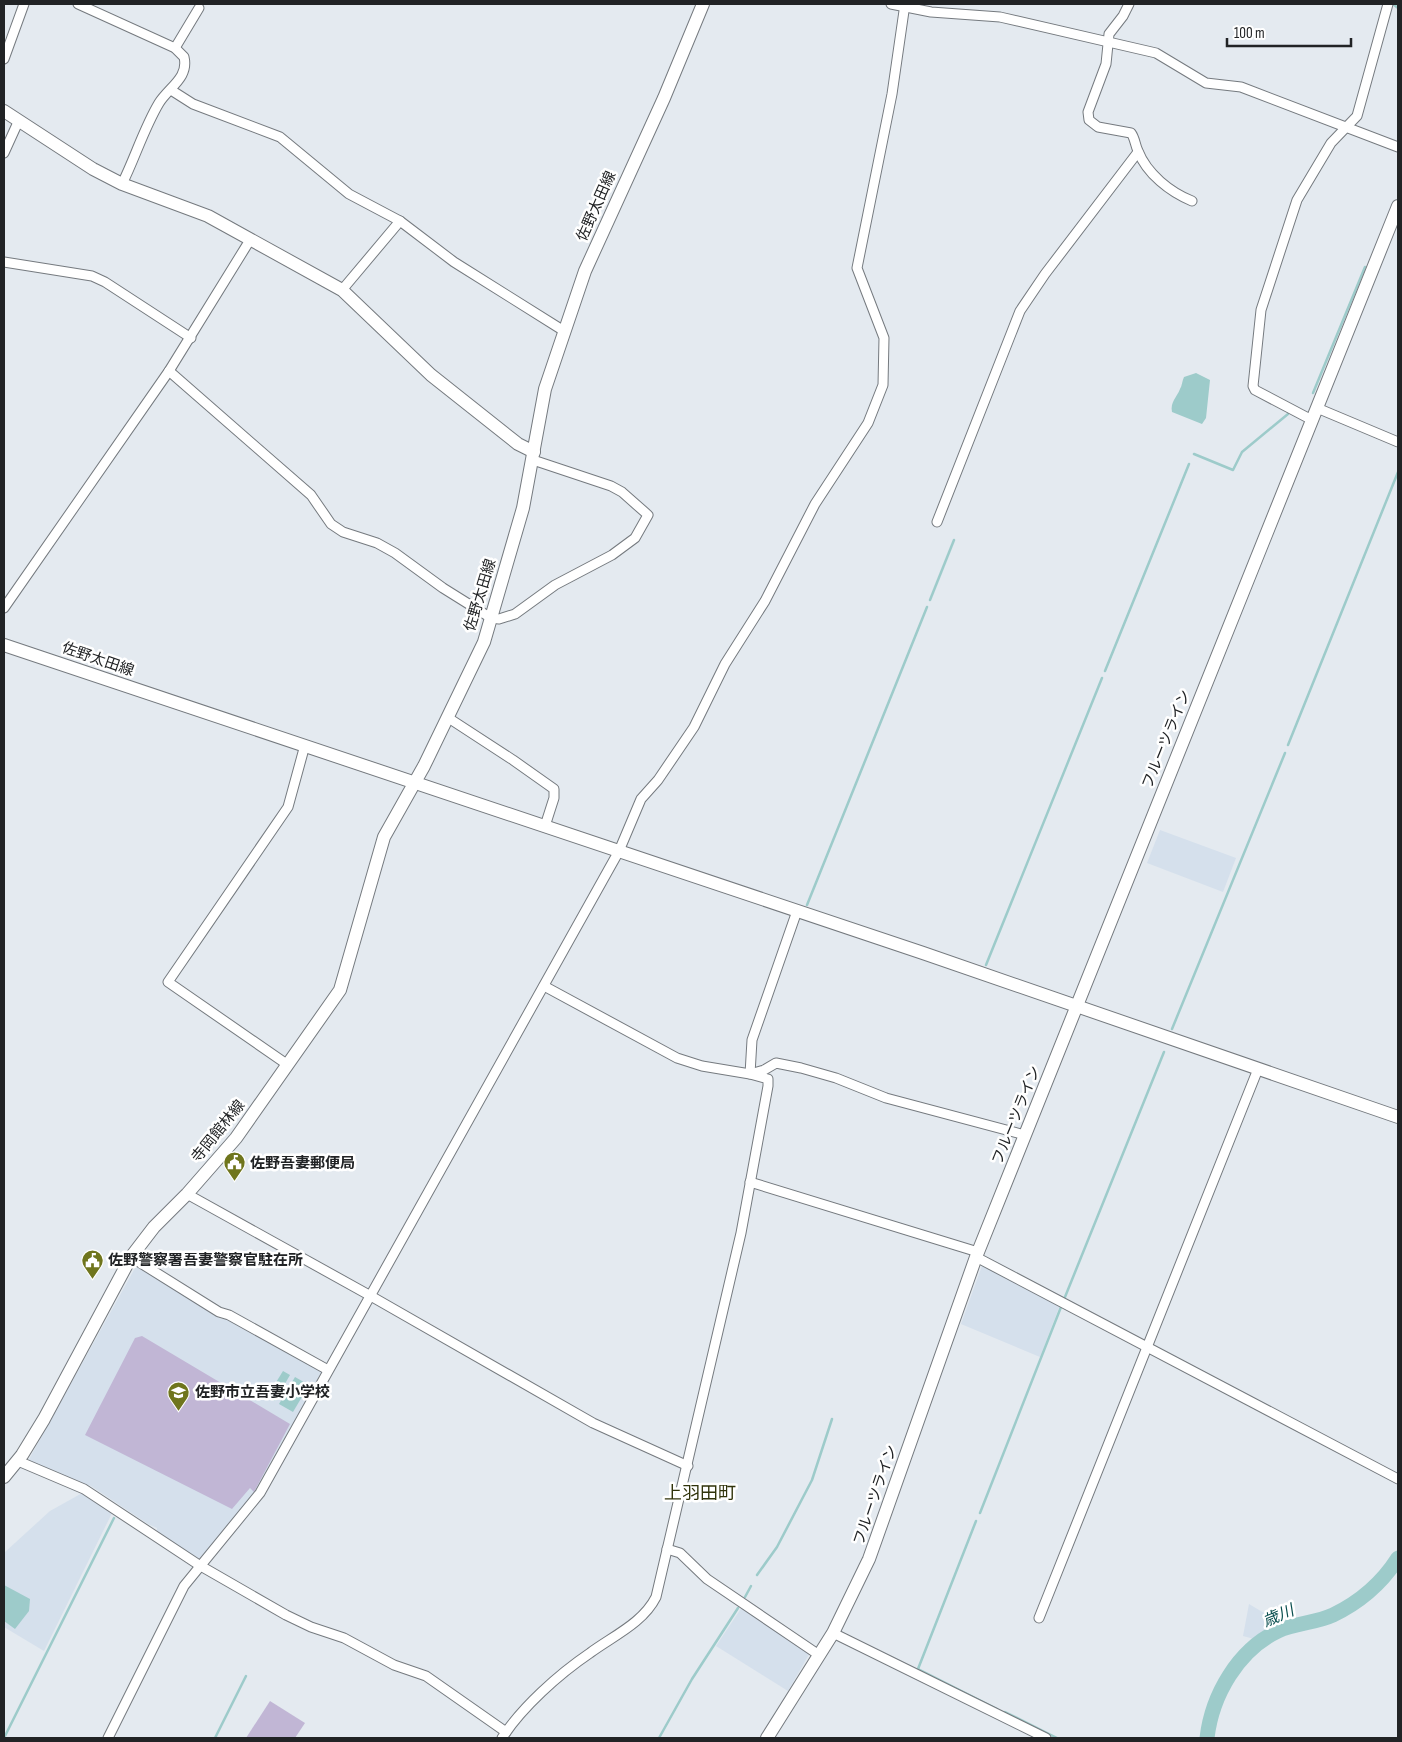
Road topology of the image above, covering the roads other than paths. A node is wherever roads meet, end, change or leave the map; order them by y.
1 (24, 4) edge
2 (78, 4) edge
3 (703, 4) edge
4 (891, 4) edge
5 (1129, 4) edge
6 (1388, 4) edge
7 (904, 5) edge
8 (199, 8) dead end
9 (1107, 43) junction
10 (175, 48) junction
11 (4, 59) edge
12 (171, 90) junction
13 (4, 110) edge
14 (19, 120) junction
15 (1346, 127) junction
16 (1398, 147) edge
17 (1138, 152) junction
18 (4, 154) edge
19 (122, 184) junction
20 (1192, 201) dead end
21 (1398, 206) edge
22 (400, 221) junction
23 (250, 240) junction
24 (4, 262) edge
25 (342, 290) junction
26 (564, 332) junction
27 (191, 338) junction
28 (169, 371) junction
29 (1314, 414) junction
30 (1398, 442) edge
31 (533, 456) junction
32 (937, 522) dead end
33 (4, 608) edge
34 (491, 618) junction
35 (4, 645) edge
36 (447, 717) junction
37 (305, 745) junction
38 (415, 782) junction
39 (545, 826) junction
40 (619, 851) junction
41 (797, 911) junction
42 (544, 986) junction
43 (1077, 1008) junction
44 (288, 1065) junction
45 (1258, 1069) junction
46 (750, 1074) junction
47 (1398, 1117) edge
48 (1025, 1135) junction
49 (750, 1182) junction
50 (187, 1194) junction
51 (977, 1254) junction
52 (131, 1257) junction
53 (370, 1295) junction
54 (1147, 1346) junction
55 (328, 1370) junction
56 (18, 1461) junction
57 (688, 1466) junction
58 (4, 1477) edge
59 (1398, 1479) edge
60 (668, 1550) junction
61 (199, 1565) junction
62 (1040, 1618) dead end
63 (832, 1633) junction
64 (819, 1655) junction
65 (504, 1735) edge
66 (108, 1738) edge
67 (767, 1738) edge
68 (1046, 1738) edge

1 - 11 street
2 - 10 street
3 - 26 street, 佐野太田線
4 - 7 street
5 - 9 street
6 - 15 street
7 - 9 street
7 - 40 street
8 - 10 street
9 - 15 street
9 - 17 street
10 - 12 street
12 - 19 street
12 - 22 street
13 - 14 street
14 - 18 street
14 - 19 street
15 - 16 street
15 - 29 street
17 - 20 street
17 - 32 street
19 - 23 street
21 - 29 street, フルーツライン
22 - 25 street
22 - 26 street
23 - 25 street
23 - 27 street
24 - 27 street
25 - 31 street
26 - 31 street, 佐野太田線
27 - 28 street
28 - 33 street
28 - 34 street
29 - 30 street
29 - 43 street, フルーツライン
31 - 34 street, 佐野太田線
31 - 34 street
34 - 36 street, 佐野太田線
35 - 37 street, 佐野太田線
36 - 38 street, 佐野太田線
36 - 39 street
37 - 38 street, 佐野太田線
37 - 44 street
38 - 39 street
38 - 44 street, 寺岡館林線
39 - 40 street
40 - 41 street
40 - 42 street
41 - 43 street
41 - 46 street
42 - 46 street
42 - 53 street
43 - 45 street
43 - 48 street, フルーツライン
44 - 50 street, 寺岡館林線
45 - 47 street
45 - 54 street
46 - 48 street
46 - 49 street
48 - 51 street, フルーツライン
49 - 51 street
49 - 57 street
50 - 52 street, 寺岡館林線
50 - 53 street
51 - 54 street
51 - 63 street, フルーツライン
52 - 55 street
52 - 56 street, 寺岡館林線
53 - 55 street
53 - 57 street
54 - 59 street
54 - 62 street
55 - 61 street
56 - 58 street, 寺岡館林線
56 - 61 street
57 - 60 street
60 - 64 street
60 - 65 street
61 - 65 street
61 - 66 street
63 - 64 street, フルーツライン
63 - 68 street
64 - 67 street, フルーツライン

